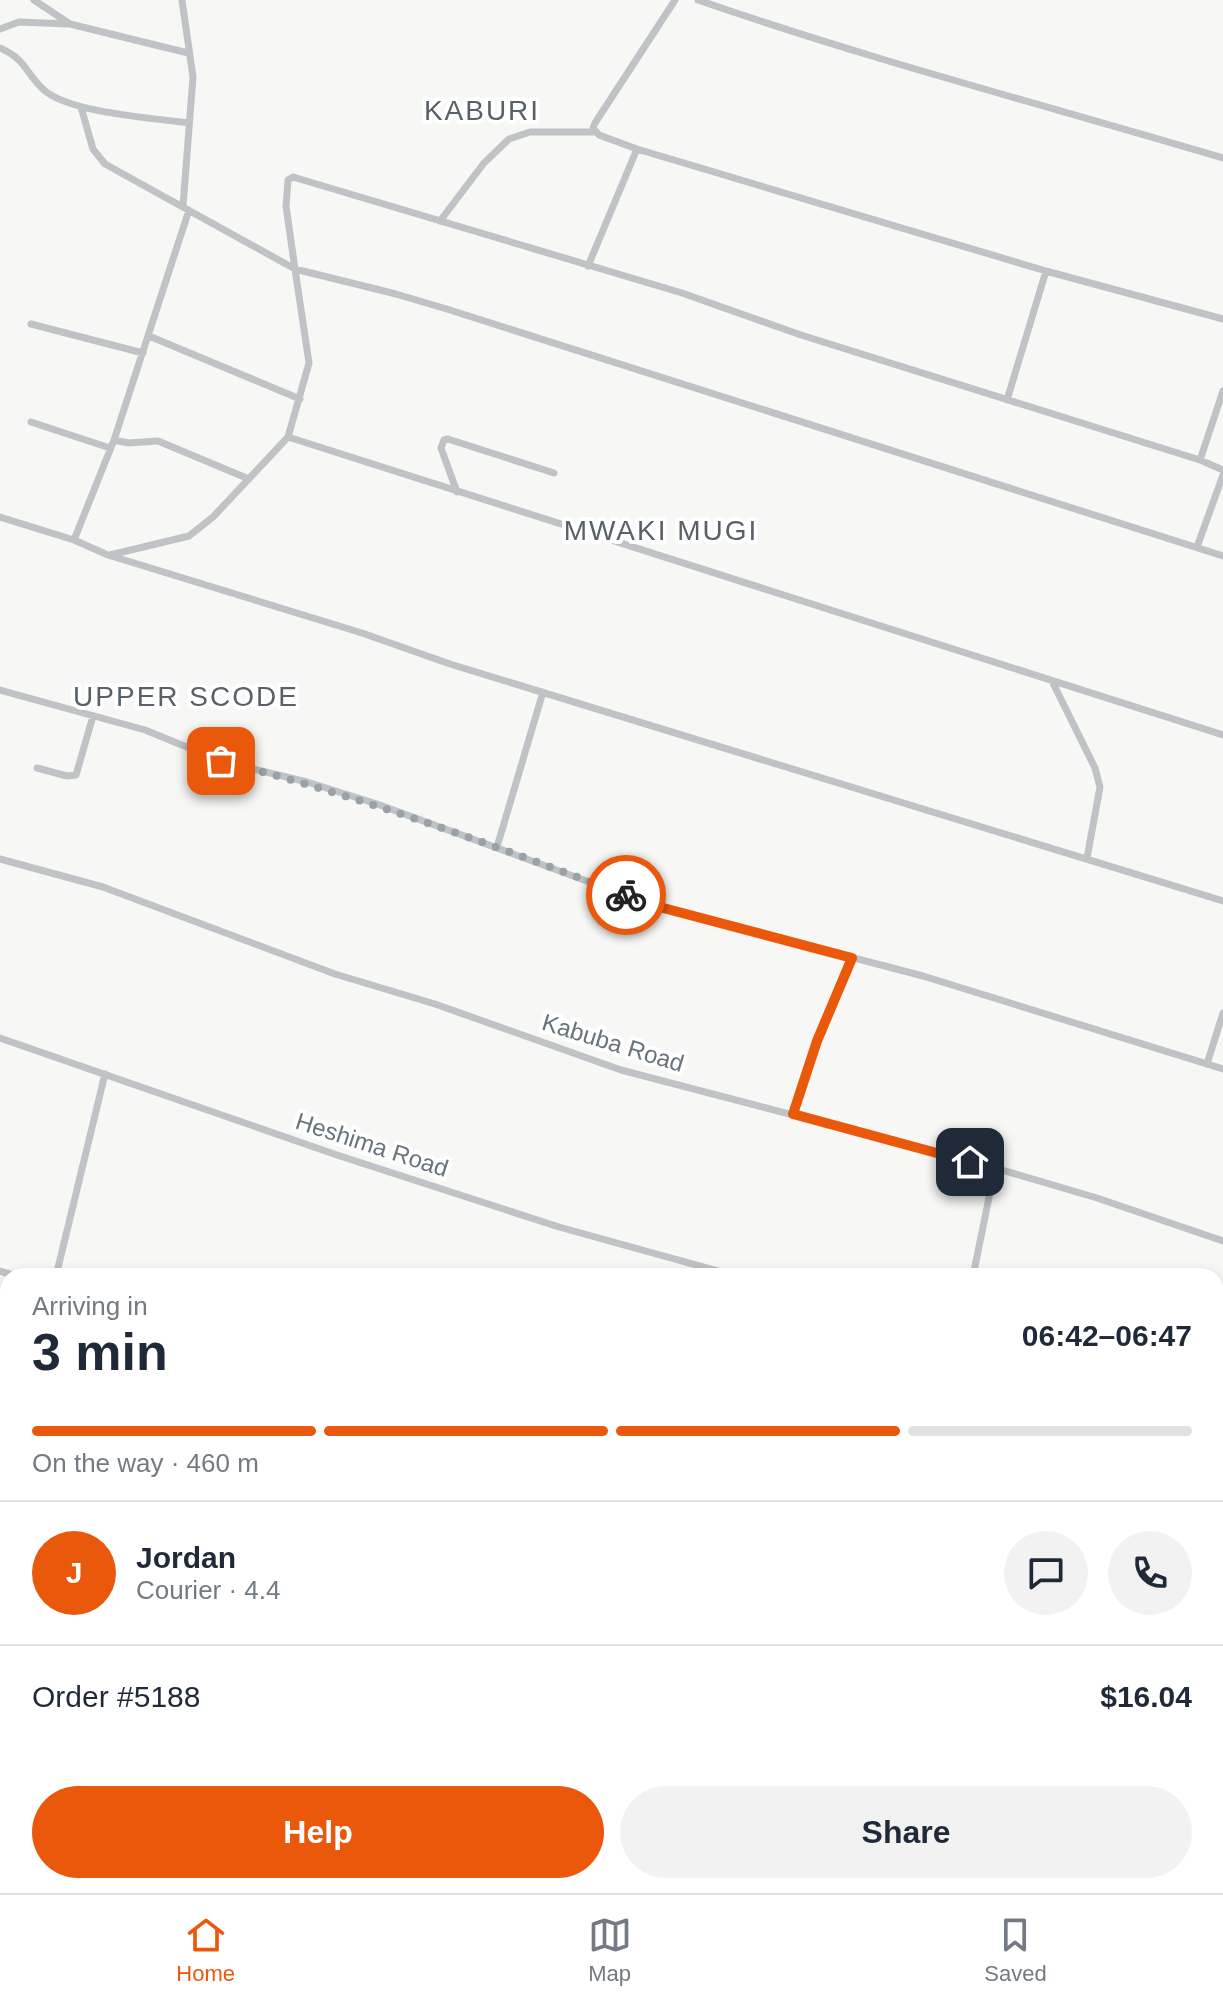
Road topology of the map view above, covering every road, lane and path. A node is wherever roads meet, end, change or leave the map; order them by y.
1 (34, 0) edge
2 (182, 0) edge
3 (675, 0) edge
4 (698, 0) edge
5 (50, 10) junction
6 (45, 22) junction
7 (70, 24) junction
8 (0, 29) edge
9 (0, 48) edge
10 (188, 53) junction
11 (81, 107) junction
12 (189, 123) junction
13 (595, 132) junction
14 (637, 149) junction
15 (1223, 158) edge
16 (186, 208) junction
17 (440, 221) junction
18 (588, 266) junction
19 (295, 269) junction
20 (1046, 271) junction
21 (1223, 319) edge
22 (31, 324) dead end
23 (149, 336) junction
24 (143, 353) junction
25 (1223, 391) edge
26 (300, 399) junction
27 (1007, 400) junction
28 (31, 422) dead end
29 (288, 437) junction
30 (114, 440) junction
31 (110, 448) junction
32 (1200, 460) junction
33 (1223, 472) edge
34 (554, 473) dead end
35 (249, 479) junction
36 (457, 492) junction
37 (0, 517) edge
38 (74, 540) junction
39 (1197, 547) junction
40 (108, 555) junction
41 (1223, 556) edge
42 (1052, 681) junction
43 (0, 690) edge
44 (543, 692) junction
45 (93, 716) junction
46 (1223, 735) edge
47 (37, 768) dead end
48 (497, 847) junction
49 (1087, 858) junction
50 (0, 859) edge
51 (1223, 901) edge
52 (852, 958) junction
53 (1223, 1013) edge
54 (0, 1038) edge
55 (1207, 1064) junction
56 (1223, 1069) edge
57 (105, 1074) junction
58 (793, 1114) junction
59 (995, 1168) junction
60 (1223, 1241) edge
61 (58, 1268) edge
62 (707, 1268) edge
63 (975, 1268) edge

1 - 5 street
2 - 10 street
3 - 13 street
4 - 15 street
5 - 6 street
5 - 7 street
6 - 7 street
6 - 8 street
7 - 10 street
9 - 11 street
10 - 12 street
11 - 12 street
11 - 16 street
12 - 16 street
13 - 14 street
13 - 17 street
14 - 18 street
14 - 20 street
16 - 19 street
16 - 23 street
17 - 18 street
17 - 19 street
18 - 27 street
19 - 26 street
19 - 39 street
20 - 21 street
20 - 27 street
22 - 24 street
23 - 24 street
23 - 26 street
24 - 30 street
25 - 32 street
26 - 29 street
27 - 32 street
28 - 31 street
29 - 35 street
29 - 36 street
30 - 31 street
30 - 35 street
31 - 38 street
32 - 33 street
33 - 39 street
34 - 36 street
35 - 40 street
36 - 42 street
37 - 38 street
38 - 40 street
39 - 41 street
40 - 44 street
42 - 46 street
42 - 49 street
43 - 45 street
44 - 48 street
44 - 49 street
45 - 47 street
45 - 48 street
48 - 52 street
49 - 51 street
50 - 58 street, Kabuba Road
52 - 55 street
52 - 58 street
53 - 55 street
54 - 57 street, Heshima Road
55 - 56 street
57 - 61 street
57 - 62 street, Heshima Road
58 - 59 street, Kabuba Road
59 - 60 street, Kabuba Road
59 - 63 street

